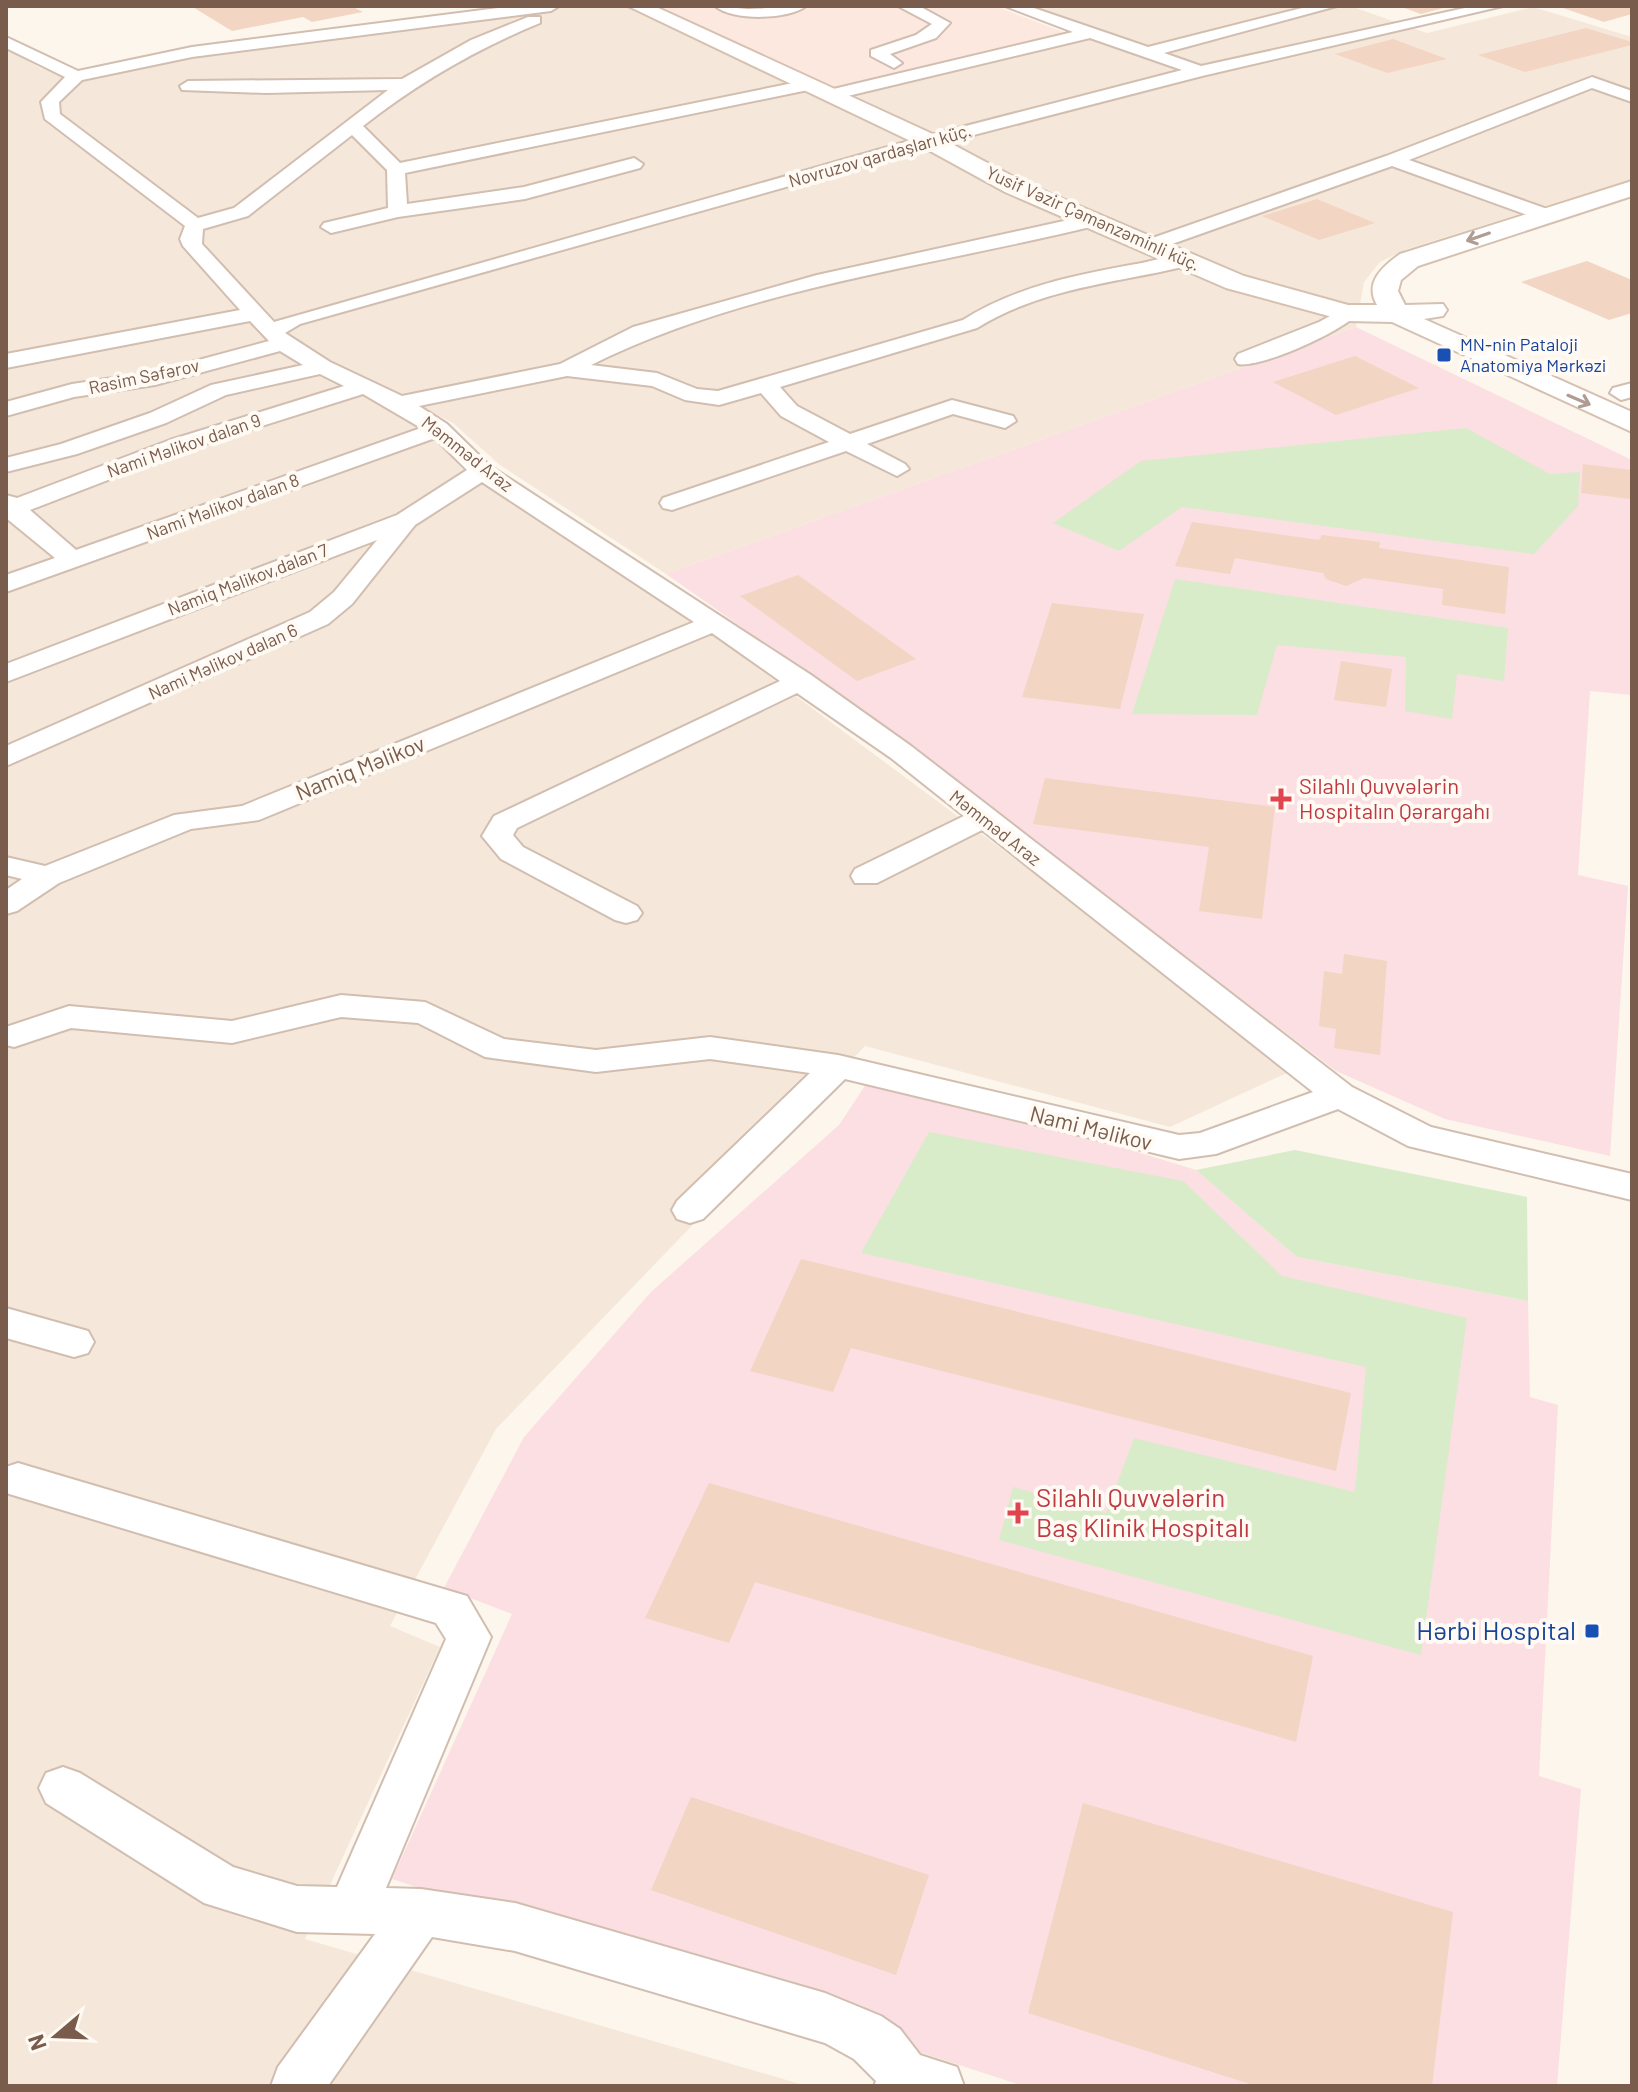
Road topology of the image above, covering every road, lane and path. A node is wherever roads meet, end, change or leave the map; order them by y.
1 (551, 6) edge
2 (572, 6) edge
3 (638, 6) edge
4 (723, 6) edge
5 (798, 6) edge
6 (906, 6) edge
7 (1013, 6) edge
8 (1329, 6) edge
9 (1495, 6) edge
10 (1393, 10) dead end
11 (1429, 22) junction
12 (1087, 34) junction
13 (6, 42) edge
14 (1145, 53) junction
15 (894, 63) dead end
16 (1200, 71) junction
17 (76, 76) junction
18 (406, 84) junction
19 (188, 86) dead end
20 (820, 90) junction
21 (1632, 97) edge
22 (352, 125) junction
23 (929, 141) junction
24 (1392, 160) junction
25 (634, 164) dead end
26 (396, 169) junction
27 (1632, 188) edge
28 (1632, 209) edge
29 (398, 211) junction
30 (1543, 214) junction
31 (1091, 221) junction
32 (195, 225) junction
33 (331, 227) dead end
34 (1151, 245) junction
35 (1184, 261) junction
36 (1430, 292) junction
37 (1347, 313) junction
38 (1397, 314) junction
39 (271, 329) junction
40 (1246, 359) dead end
41 (6, 361) edge
42 (322, 367) junction
43 (567, 369) junction
44 (767, 386) junction
45 (363, 387) junction
46 (1628, 394) edge
47 (399, 403) junction
48 (6, 409) edge
49 (1005, 421) dead end
50 (1632, 423) edge
51 (439, 429) junction
52 (845, 441) junction
53 (6, 465) edge
54 (897, 469) dead end
55 (482, 471) junction
56 (672, 503) dead end
57 (9, 507) edge
58 (406, 520) junction
59 (73, 561) junction
60 (6, 584) edge
61 (714, 623) junction
62 (6, 674) edge
63 (801, 681) junction
64 (6, 757) edge
65 (982, 818) junction
66 (6, 866) edge
67 (48, 876) junction
68 (866, 876) dead end
69 (6, 904) edge
70 (626, 913) dead end
71 (9, 1037) edge
72 (838, 1066) junction
73 (1340, 1095) junction
74 (1632, 1187) edge
75 (690, 1210) dead end
76 (6, 1323) edge
77 (74, 1342) dead end
78 (18, 1480) dead end
79 (63, 1788) dead end
80 (352, 1909) junction
81 (421, 1912) junction
82 (915, 2084) edge
83 (297, 2086) edge

1 - 17 street
2 - 18 street
3 - 20 main road, Yusif Vəzir Çəmənzəminli küç.
4 - 5 street
6 - 15 street
7 - 12 street
8 - 14 street
9 - 11 street, Novruzov qardaşları küç.
10 - 11 street
11 - 16 street, Novruzov qardaşları küç.
12 - 14 street
12 - 20 street
13 - 17 street
14 - 16 street
16 - 23 street, Novruzov qardaşları küç.
17 - 32 street
18 - 19 street
18 - 22 street
20 - 23 main road, Yusif Vəzir Çəmənzəminli küç.
20 - 26 street
21 - 24 street
22 - 26 street
22 - 32 street
23 - 31 main road, Yusif Vəzir Çəmənzəminli küç.
23 - 39 street, Novruzov qardaşları küç.
24 - 30 street
24 - 34 street
25 - 29 street
26 - 29 street
27 - 30 main road
28 - 36 main road, Yusif Vəzir Çəmənzəminli küç.
29 - 33 street
30 -> 38 main road
31 - 34 main road, Yusif Vəzir Çəmənzəminli küç.
31 - 43 street
32 - 39 street, Məmməd Araz
34 - 35 main road, Yusif Vəzir Çəmənzəminli küç.
35 - 37 main road, Yusif Vəzir Çəmənzəminli küç.
35 - 44 street
36 - 38 main road, Yusif Vəzir Çəmənzəminli küç.
36 - 46 main road
37 - 38 main road, Yusif Vəzir Çəmənzəminli küç.
37 - 40 street
38 -> 50 main road
39 - 41 street
39 - 42 street, Məmməd Araz
39 - 48 street, Rasim Səfərov
42 - 45 street, Məmməd Araz
42 - 53 street
43 - 44 street
43 - 47 street
44 - 52 street
45 - 47 street, Məmməd Araz
45 - 57 street, Nami Məlikov dalan 9
47 - 51 street, Məmməd Araz
49 - 52 street
51 - 55 street, Məmməd Araz
51 - 59 street, Nami Məlikov dalan 8
52 - 54 street
52 - 56 street
55 - 58 street, Namiq Məlikov,dalan 7
55 - 61 street, Məmməd Araz
57 - 59 street
58 - 62 street, Namiq Məlikov,dalan 7
58 - 64 street, Nami Məlikov dalan 6
59 - 60 street, Nami Məlikov dalan 8
61 - 63 street, Məmməd Araz
61 - 67 street, Namiq Məlikov
63 - 65 street, Məmməd Araz
63 - 70 street
65 - 68 street
65 - 73 street, Məmməd Araz
66 - 67 street
67 - 69 street, Namiq Məlikov
71 - 72 street, Nami Məlikov
72 - 73 street, Nami Məlikov
72 - 75 street
73 - 74 street, Məmməd Araz
76 - 77 street
78 - 80 street
79 - 80 street
80 - 81 street
81 - 82 street
81 - 83 street

